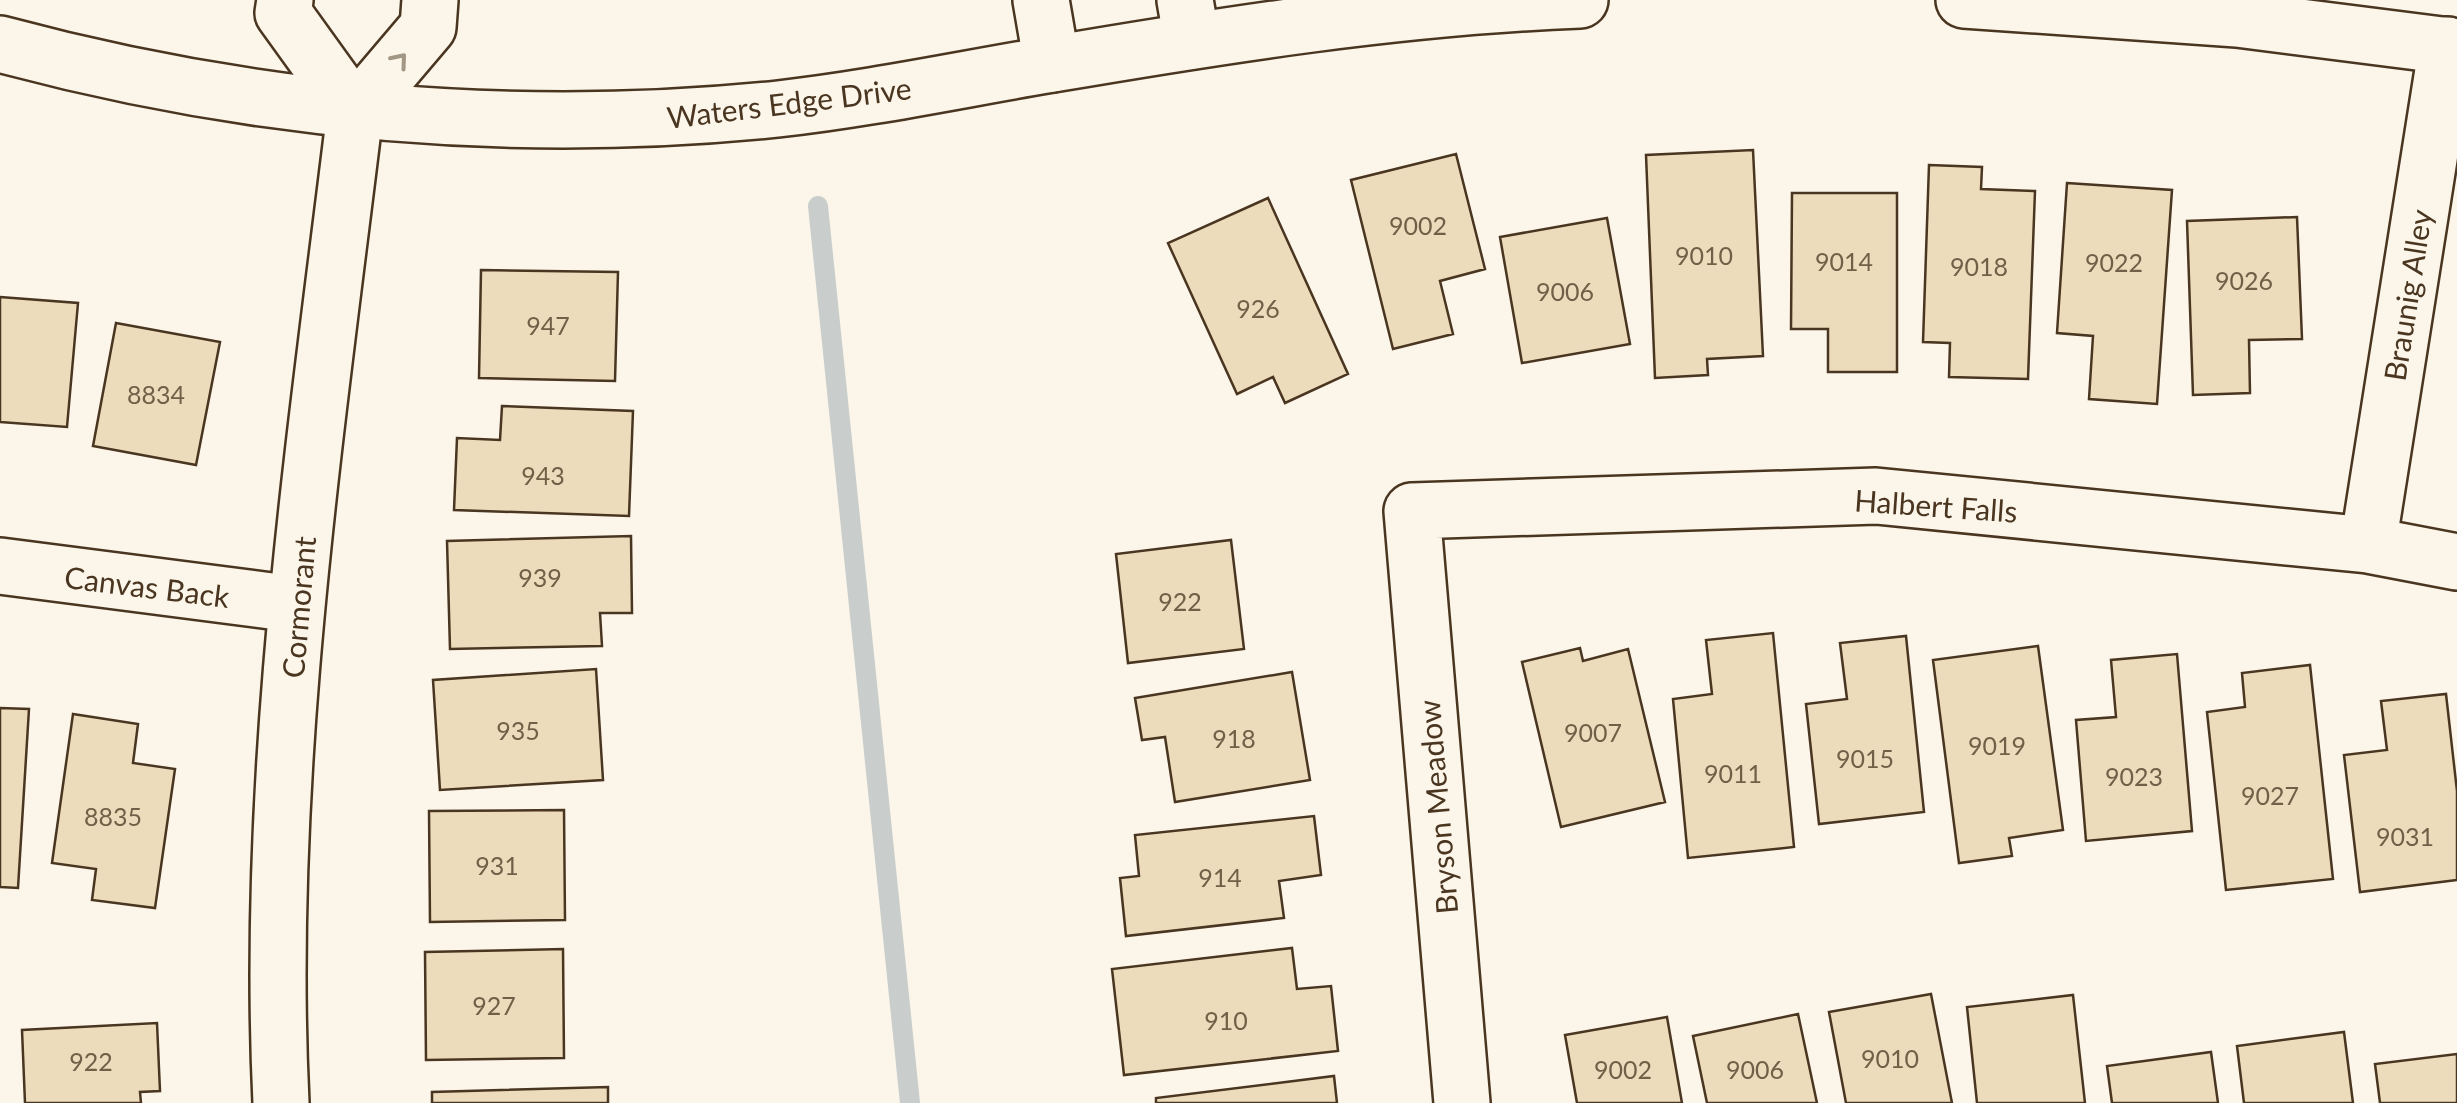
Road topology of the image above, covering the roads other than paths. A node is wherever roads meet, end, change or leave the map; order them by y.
1 (285, 0) edge
2 (430, 0) edge
3 (1041, 0) edge
4 (1580, 0) edge
5 (1964, 0) edge
6 (1189, 21) edge
7 (0, 44) edge
8 (2452, 46) edge
9 (1052, 64) junction
10 (355, 113) junction
11 (1412, 510) joint
12 (2368, 545) junction
13 (2457, 562) edge
14 (0, 566) edge
15 (294, 604) junction
16 (281, 1103) edge
17 (1462, 1103) edge

1 - 10 street
10 -> 2 street
3 - 9 street
4 - 6 street, Waters Edge Drive
5 - 8 street
6 - 9 street, Waters Edge Drive
7 - 10 street, Waters Edge Drive
8 - 12 street, Braunig Alley
9 - 10 street, Waters Edge Drive
10 - 15 street, Cormorant
11 - 12 street, Halbert Falls
11 - 17 street, Bryson Meadow
12 - 13 street, Halbert Falls
14 - 15 street, Canvas Back
15 - 16 street, Cormorant

